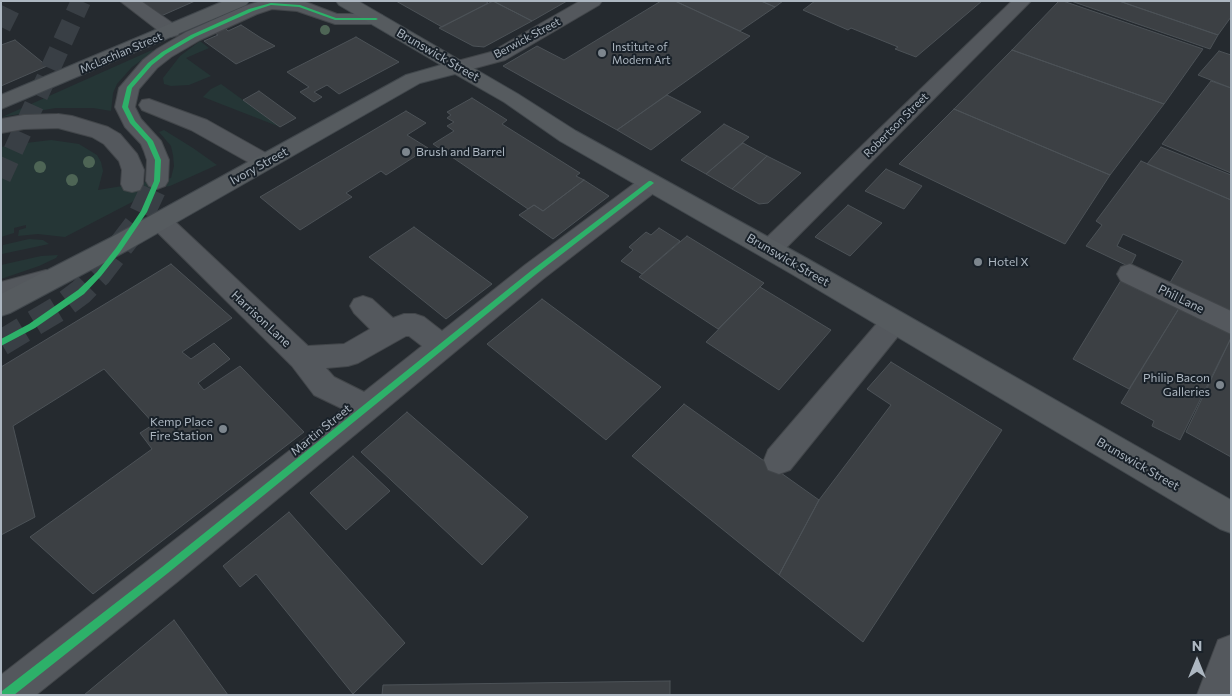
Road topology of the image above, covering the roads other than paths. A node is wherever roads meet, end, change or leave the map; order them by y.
1 (129, 1) edge
2 (240, 1) edge
3 (345, 1) edge
4 (593, 1) edge
5 (1022, 1) edge
6 (376, 19) junction
7 (171, 31) junction
8 (457, 66) junction
9 (1, 103) edge
10 (149, 105) dead end
11 (1, 126) edge
12 (265, 162) junction
13 (156, 181) tunnel mouth
14 (651, 183) junction
15 (132, 184) tunnel mouth
16 (160, 221) junction
17 (770, 249) junction
18 (64, 273) junction
19 (1130, 274) dead end
20 (1, 292) edge
21 (1, 306) edge
22 (363, 306) dead end
23 (894, 322) junction
24 (1231, 323) edge
25 (389, 331) junction
26 (441, 346) junction
27 (302, 358) junction
28 (367, 407) junction
29 (779, 460) dead end
30 (1231, 518) edge
31 (1231, 653) edge
32 (6, 695) edge
33 (1216, 695) edge

1 - 7 street
2 - 7 main road, McLachlan Street
3 - 6 main road, Brunswick Street
4 - 8 street, Berwick Street
5 - 17 street, Robertson Street
6 - 8 main road, Brunswick Street
6 - 13 street
7 - 9 main road, McLachlan Street
8 - 12 main road, Ivory Street
8 - 14 main road, Brunswick Street
10 - 12 street
11 - 15 street
12 - 16 main road, Ivory Street
14 - 17 main road, Brunswick Street
14 - 26 street, Martin Street
16 - 18 main road, Ivory Street
16 - 27 street, Harrison Lane
17 - 23 main road, Brunswick Street
18 - 20 street, Ivory Street
18 - 21 main road, Ivory Street
19 - 24 street, Phil Lane
22 - 25 street
23 - 29 street
23 - 30 main road, Brunswick Street
25 - 26 street
25 - 27 street
26 - 28 street, Martin Street
27 - 28 street, Harrison Lane
28 - 32 street, Martin Street
31 - 33 street

